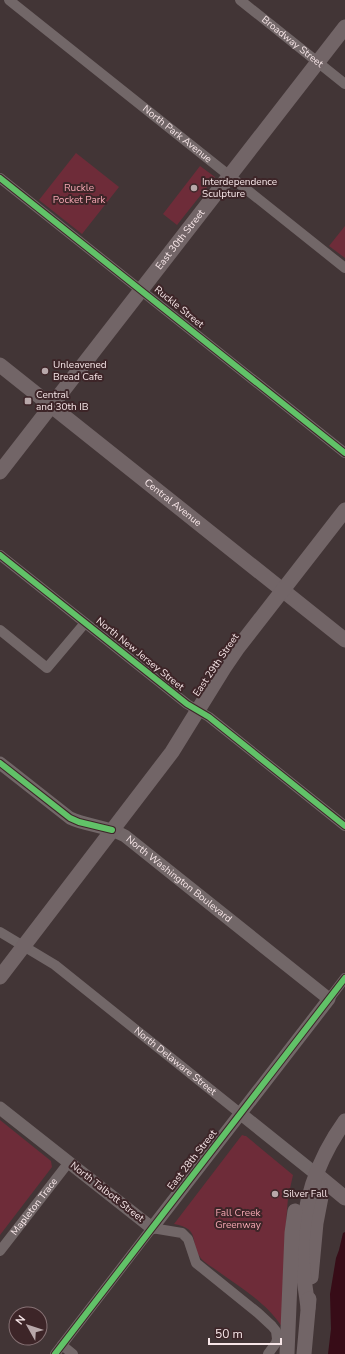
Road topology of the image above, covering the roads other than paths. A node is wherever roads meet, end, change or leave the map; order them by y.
1 (9, 0) edge
2 (240, 0) edge
3 (345, 27) edge
4 (318, 62) junction
5 (345, 84) edge
6 (229, 176) junction
7 (0, 178) edge
8 (345, 268) edge
9 (141, 290) junction
10 (0, 365) edge
11 (51, 406) junction
12 (345, 453) edge
13 (0, 472) edge
14 (345, 510) edge
15 (0, 555) edge
16 (283, 590) junction
17 (85, 623) junction
18 (0, 630) edge
19 (345, 640) edge
20 (198, 711) junction
21 (0, 763) edge
22 (345, 826) edge
23 (112, 830) junction
24 (0, 932) edge
25 (23, 947) junction
26 (0, 977) edge
27 (345, 978) edge
28 (329, 999) junction
29 (0, 1108) edge
30 (241, 1114) junction
31 (345, 1121) edge
32 (69, 1162) junction
33 (316, 1174) junction
34 (343, 1196) edge
35 (152, 1228) junction
36 (0, 1251) edge
37 (62, 1345) junction
38 (55, 1354) edge
39 (73, 1354) edge
40 (268, 1354) edge
41 (287, 1354) edge
42 (304, 1354) edge

1 - 6 street, North Park Avenue
2 - 4 street, Broadway Street
3 - 4 main road, East 30th Street
4 - 5 street, Broadway Street
4 - 6 main road, East 30th Street
6 - 8 street, North Park Avenue
6 - 9 main road, East 30th Street
7 - 9 street, Ruckle Street
9 - 11 main road, East 30th Street
9 - 12 street, Ruckle Street
10 - 11 main road, Central Avenue
11 - 13 main road, East 30th Street
11 - 16 main road, Central Avenue
14 - 16 main road, East 29th Street
15 - 17 street, North New Jersey Street
16 - 19 main road, Central Avenue
16 - 20 main road, East 29th Street
17 - 18 street
17 - 20 street, North New Jersey Street
20 - 22 street, North New Jersey Street
20 - 23 main road, East 29th Street
21 - 23 street, North Washington Boulevard
23 - 25 main road, East 29th Street
23 - 28 street, North Washington Boulevard
24 - 25 street, North Delaware Street
25 - 26 main road, East 29th Street
25 - 30 street, North Delaware Street
27 - 28 street, East 28th Street
28 - 30 street, East 28th Street
29 - 32 street, North Talbott Street
30 - 33 street, North Delaware Street
30 - 35 street, East 28th Street
31 - 33 main road
32 - 35 street, North Talbott Street
32 - 36 street, Mapleton Trace
33 - 34 main road, North Delaware Street
33 - 41 main road
33 - 42 main road
35 - 37 street, East 28th Street
35 - 40 street, North Talbott Street
37 - 38 street, East 28th Street
37 - 39 street

